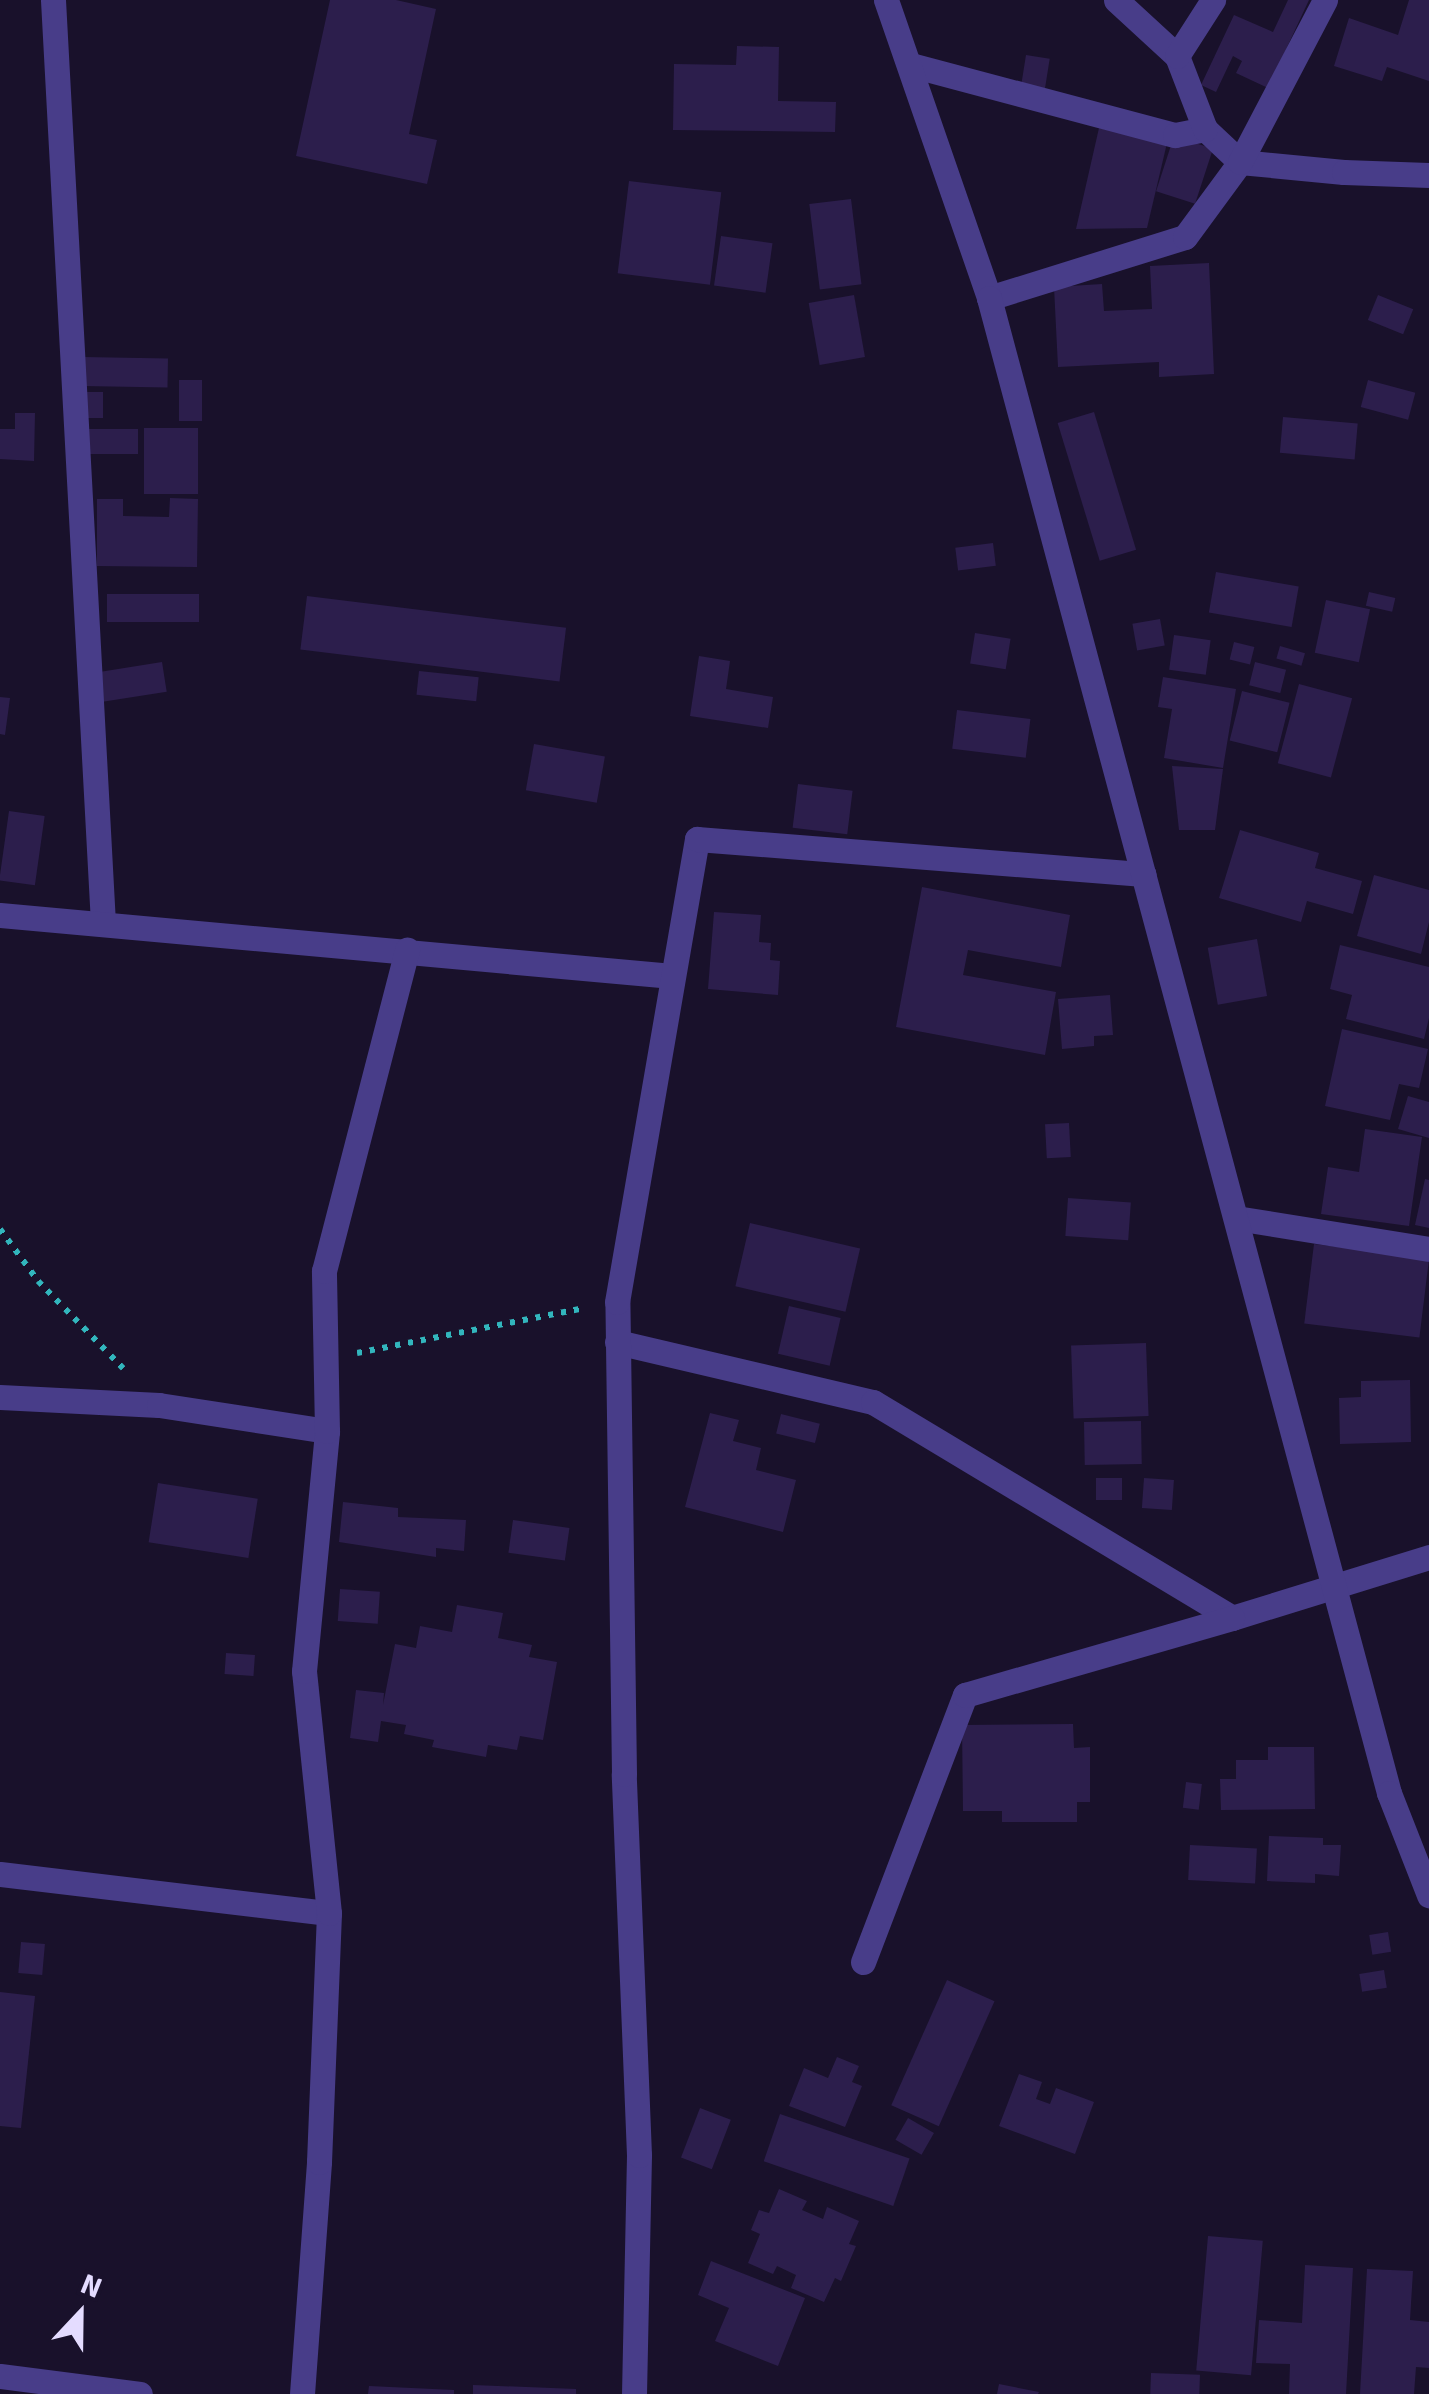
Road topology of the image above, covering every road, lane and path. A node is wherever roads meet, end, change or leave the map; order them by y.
1 (53, 0) edge
2 (886, 0) edge
3 (1116, 0) edge
4 (1214, 0) edge
5 (1325, 0) edge
6 (1177, 56) junction
7 (911, 65) junction
8 (1205, 129) junction
9 (1240, 162) junction
10 (1429, 174) edge
11 (989, 298) junction
12 (1144, 874) junction
13 (0, 915) edge
14 (103, 924) junction
15 (407, 950) junction
16 (672, 976) junction
17 (1236, 1218) junction
18 (0, 1228) edge
19 (1429, 1248) edge
20 (616, 1302) junction
21 (617, 1342) junction
22 (326, 1360) junction
23 (0, 1397) edge
24 (159, 1405) junction
25 (327, 1430) junction
26 (1429, 1557) edge
27 (1335, 1589) junction
28 (1232, 1618) junction
29 (0, 1874) edge
30 (1429, 1895) edge
31 (329, 1913) junction
32 (862, 1962) dead end
33 (0, 2376) edge
34 (140, 2394) edge
35 (302, 2394) edge
36 (634, 2394) edge

1 - 14 street
2 - 7 street
3 - 6 street
4 - 6 street
5 - 9 street
6 - 8 street
7 - 8 street
7 - 11 street
8 - 9 street
9 - 10 street
9 - 11 street
11 - 12 street
12 - 16 street
12 - 17 street
13 - 14 street
14 - 15 street
15 - 16 street
15 - 22 street
16 - 20 street
17 - 19 street
17 - 27 street
18 - 24 path
20 - 21 street
20 - 22 path
21 - 28 street
21 - 36 street
22 - 25 street
23 - 24 street
24 - 25 street
25 - 31 street
26 - 27 street
27 - 28 street
27 - 30 street
28 - 32 street
29 - 31 street
31 - 35 street
33 - 34 street

